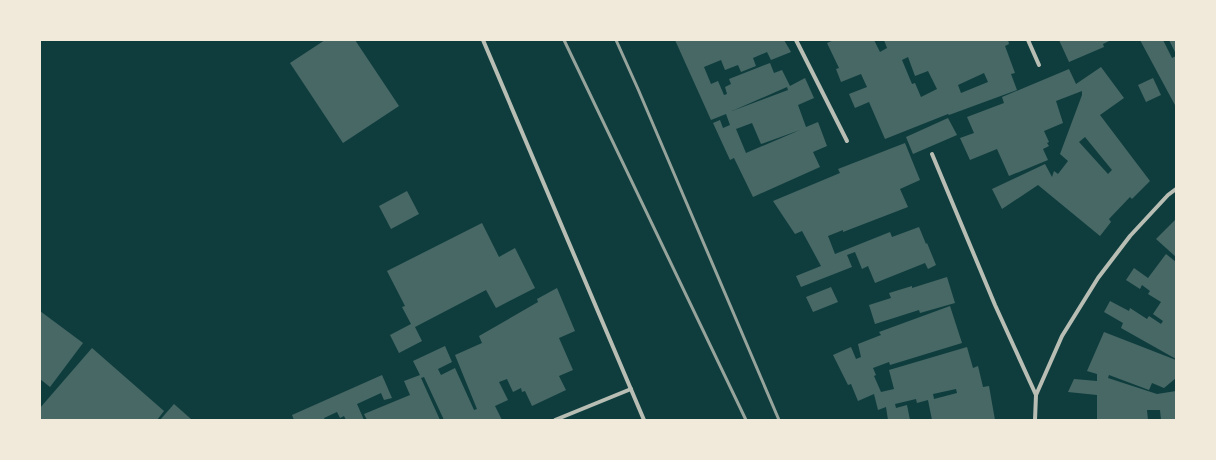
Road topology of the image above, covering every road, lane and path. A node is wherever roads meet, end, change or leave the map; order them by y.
1 (483, 40) edge
2 (796, 40) edge
3 (1028, 40) edge
4 (1040, 65) dead end
5 (847, 141) dead end
6 (932, 154) dead end
7 (1176, 189) edge
8 (631, 389) junction
9 (1036, 396) junction
10 (555, 420) edge
11 (644, 420) edge
12 (1035, 420) edge

1 - 8 street
2 - 5 street
3 - 4 street
6 - 9 street
7 - 9 street
8 - 10 street
8 - 11 street
9 - 12 street

